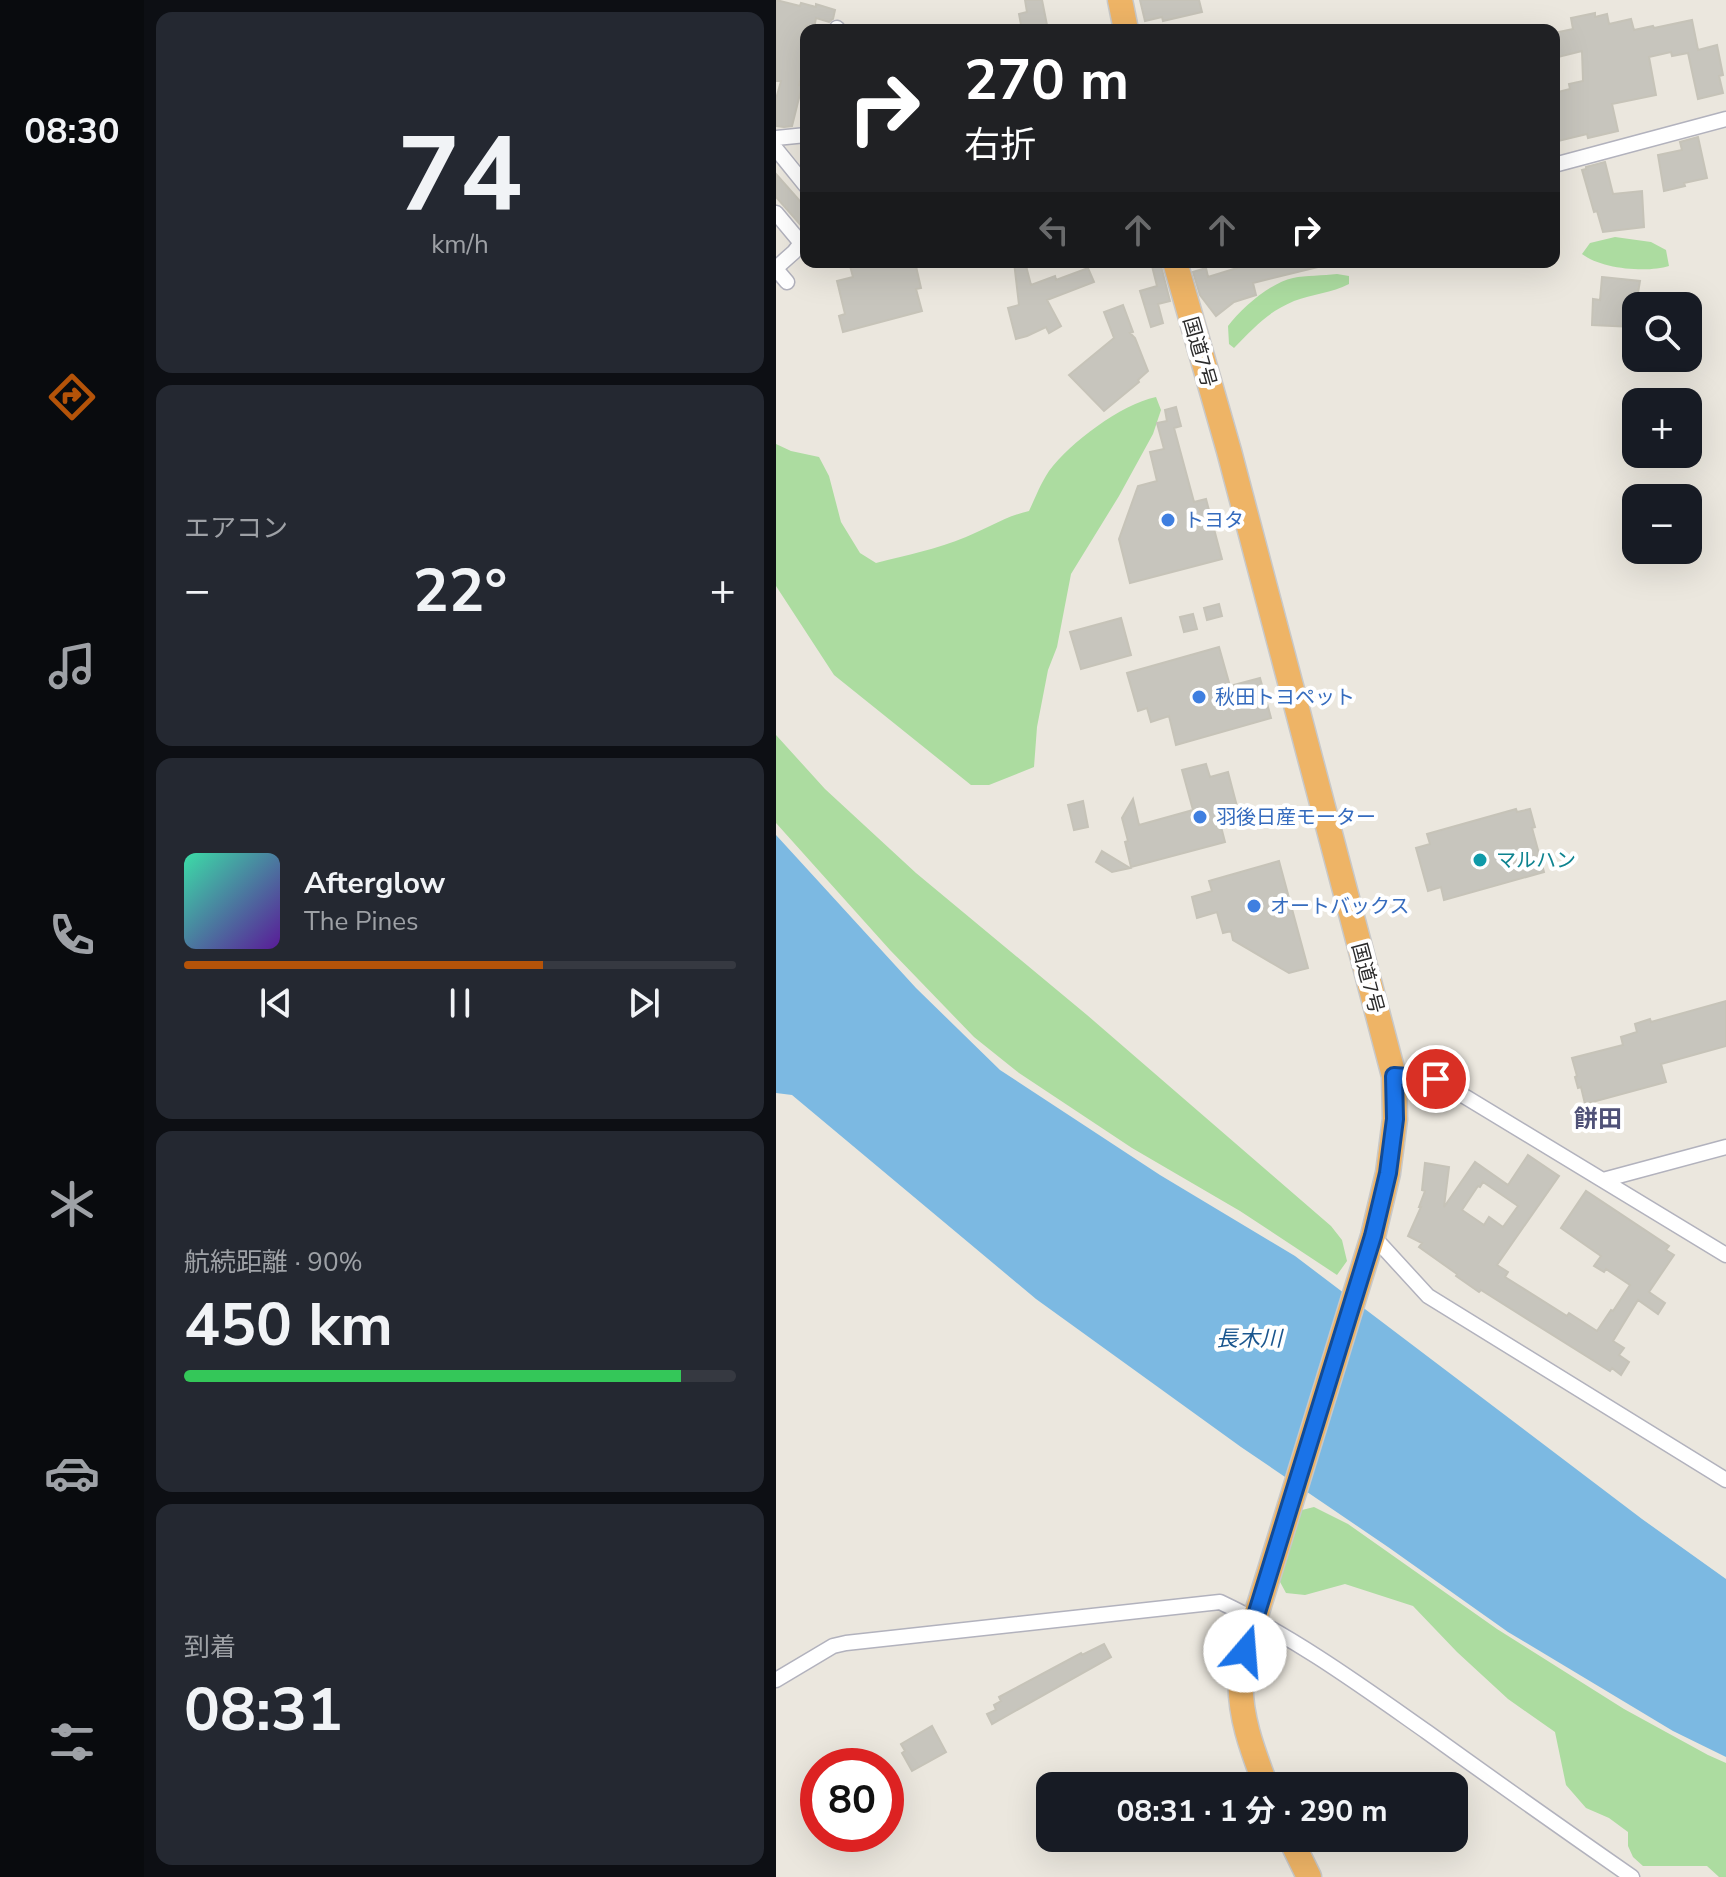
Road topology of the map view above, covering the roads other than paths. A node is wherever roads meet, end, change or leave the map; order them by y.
1 (1120, 0) edge
2 (1125, 24) edge
3 (1726, 119) edge
4 (800, 137) edge
5 (778, 143) edge
6 (1560, 163) edge
7 (800, 177) edge
8 (776, 213) edge
9 (800, 242) edge
10 (800, 244) edge
11 (776, 268) edge
12 (1180, 268) edge
13 (787, 282) dead end
14 (1394, 1076) junction
15 (1726, 1147) edge
16 (1603, 1180) junction
17 (1370, 1244) junction
18 (1726, 1255) edge
19 (1726, 1480) edge
20 (1256, 1615) junction
21 (776, 1680) edge
22 (1261, 1772) edge
23 (1297, 1852) edge
24 (1309, 1877) edge
25 (1632, 1877) edge

1 - 2 highway
3 - 6 street
4 - 5 street
5 - 7 street
8 - 9 street
10 - 11 street
11 - 13 street
12 - 14 highway, 国道7号
14 - 16 street
14 - 17 highway, 国道7号
15 - 16 street
16 - 18 street
17 - 19 street
17 - 20 highway, 国道7号
20 - 21 street
20 - 22 highway, 国道7号
20 - 25 street
23 - 24 highway

